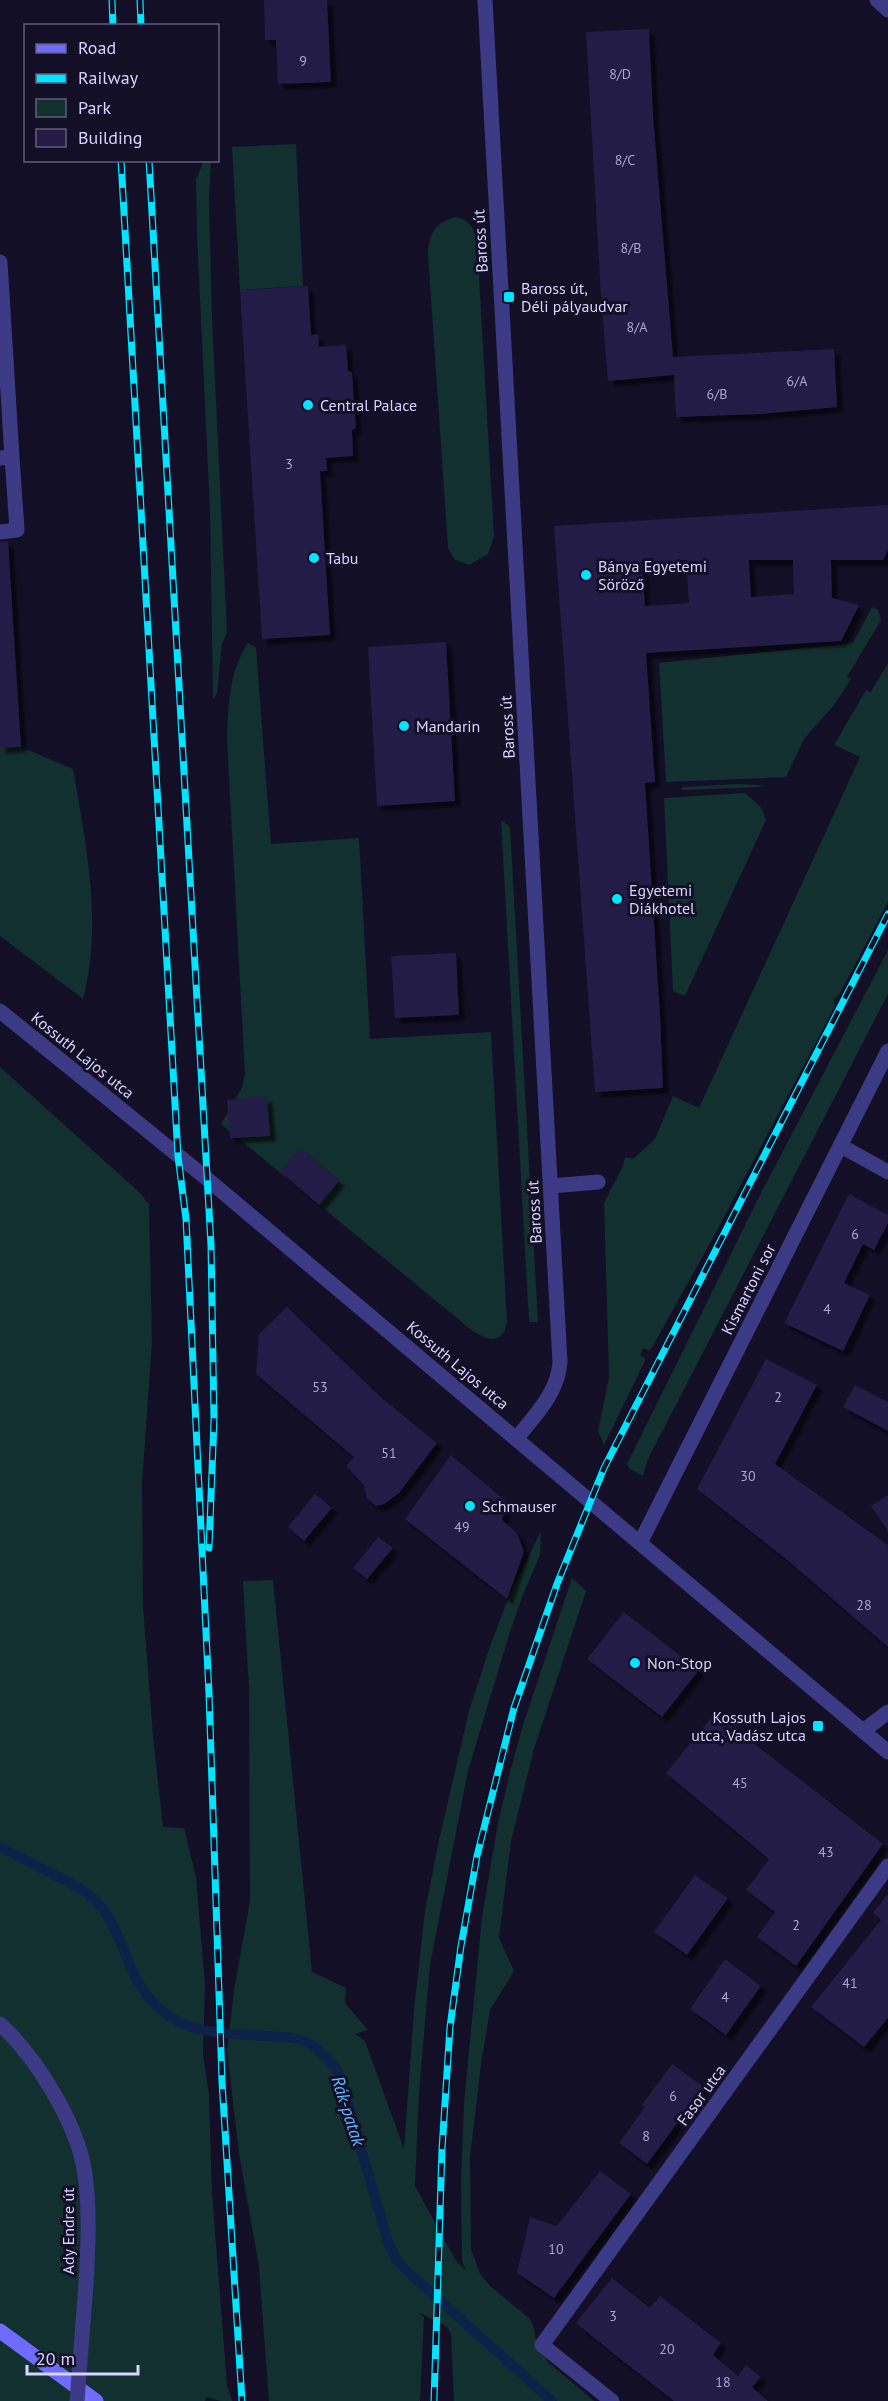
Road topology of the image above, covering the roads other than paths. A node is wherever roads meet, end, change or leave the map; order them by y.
1 (485, 0) edge
2 (877, 0) edge
3 (888, 10) edge
4 (0, 262) edge
5 (6, 457) edge
6 (0, 531) edge
7 (0, 1011) edge
8 (888, 1052) edge
9 (841, 1146) junction
10 (888, 1172) edge
11 (598, 1182) dead end
12 (551, 1186) junction
13 (517, 1438) junction
14 (640, 1543) junction
15 (888, 1712) edge
16 (863, 1731) junction
17 (888, 1752) edge
18 (888, 1866) edge
19 (0, 2024) edge
20 (0, 2331) edge
21 (76, 2401) edge
22 (96, 2401) edge
23 (612, 2401) edge

1 - 12 street, Baross út
2 - 3 street
4 - 5 street
5 - 6 street
7 - 13 street, Kossuth Lajos utca
8 - 9 street, Kismartoni sor
9 - 10 street
9 - 14 street, Kismartoni sor
11 - 12 street
12 - 13 street, Baross út
13 - 14 street, Kossuth Lajos utca
14 - 16 street, Kossuth Lajos utca
15 - 16 street
16 - 17 street, Kossuth Lajos utca
18 - 23 street, Fasor utca
19 - 21 street, Ady Endre út, bridge
20 - 22 main road

